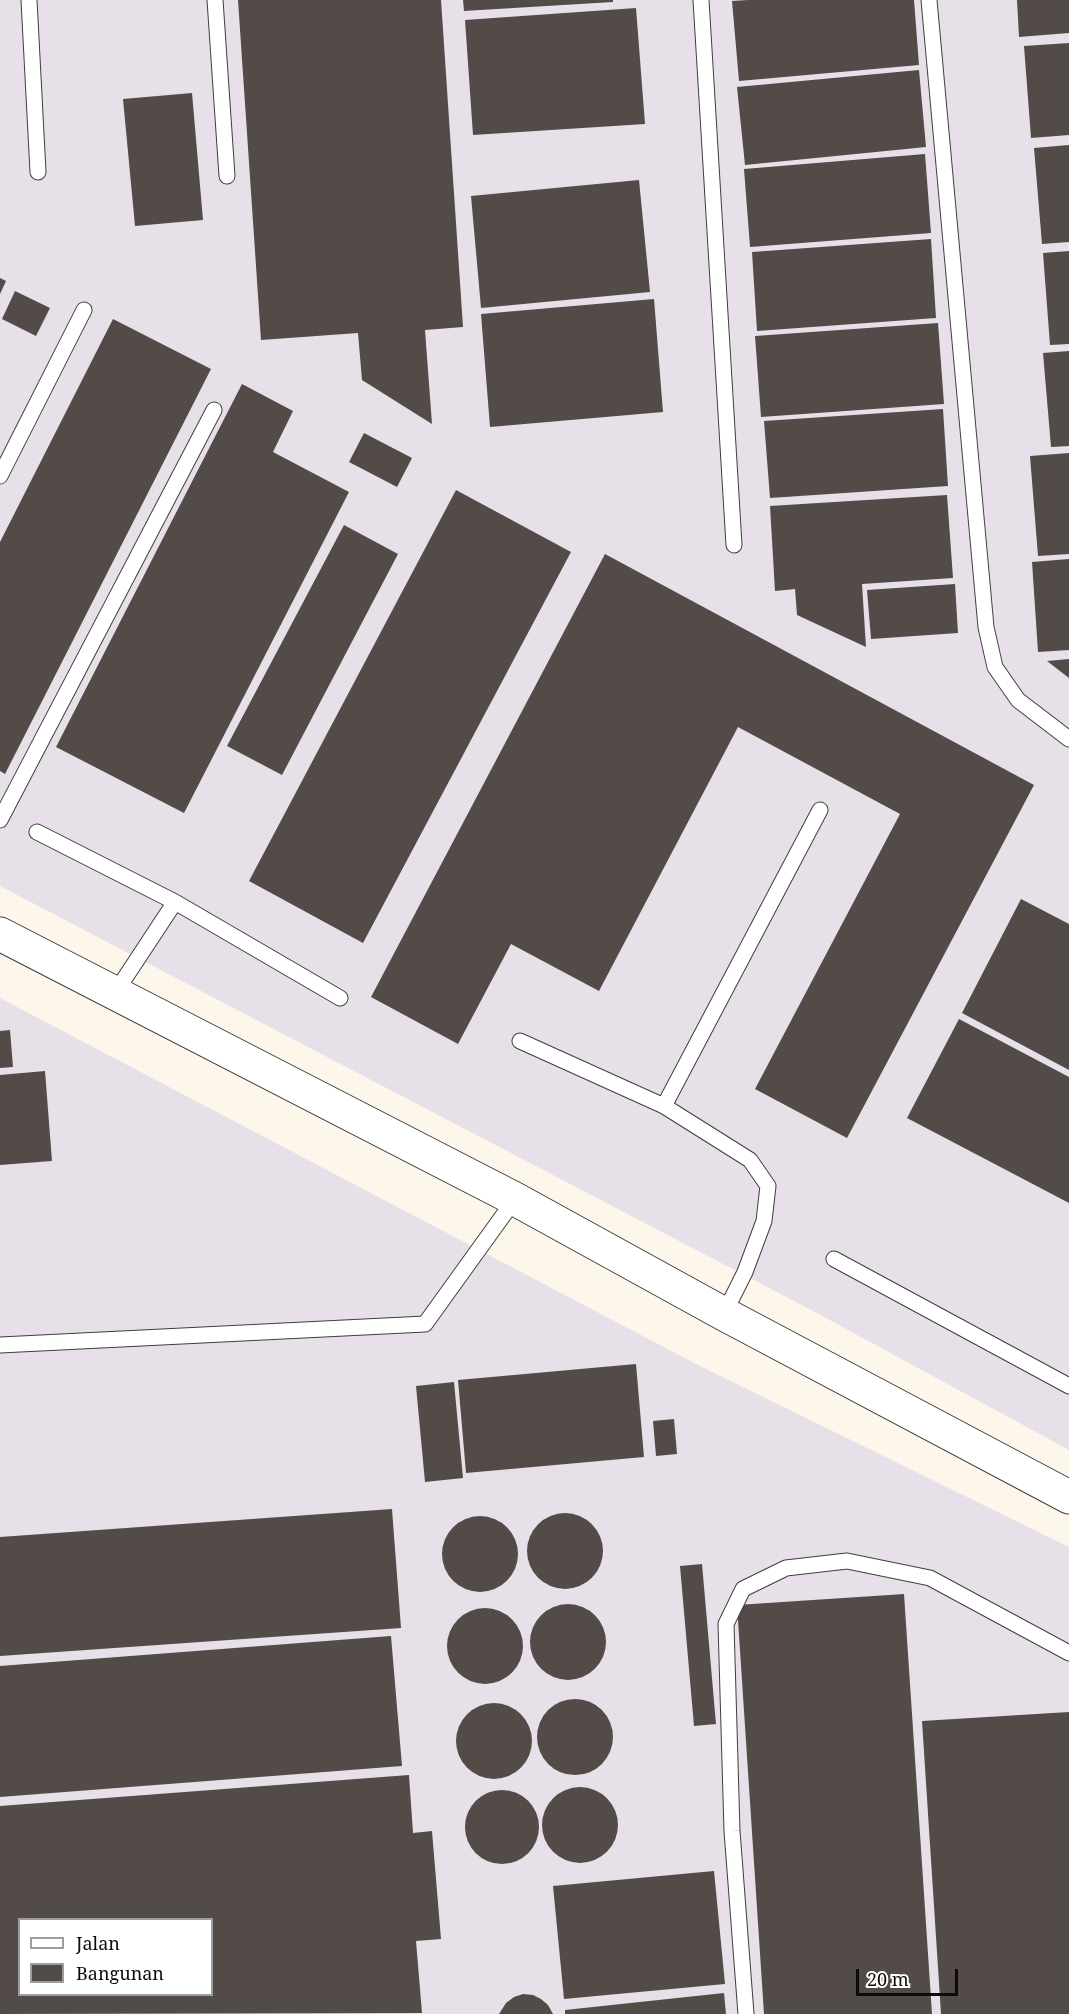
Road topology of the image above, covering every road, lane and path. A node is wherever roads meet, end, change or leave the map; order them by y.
1 (29, 0) edge
2 (214, 0) edge
3 (701, 0) edge
4 (929, 0) edge
5 (38, 172) dead end
6 (227, 176) dead end
7 (84, 310) dead end
8 (214, 410) dead end
9 (0, 476) edge
10 (734, 545) dead end
11 (1069, 739) edge
12 (820, 810) dead end
13 (0, 820) edge
14 (37, 832) dead end
15 (175, 902) junction
16 (0, 934) edge
17 (115, 993) junction
18 (340, 998) dead end
19 (520, 1041) dead end
20 (664, 1106) junction
21 (515, 1198) junction
22 (834, 1259) dead end
23 (724, 1314) junction
24 (0, 1345) edge
25 (1069, 1386) edge
26 (1069, 1497) edge
27 (1069, 1653) edge
28 (746, 2014) edge

1 - 5 lane
2 - 6 lane
3 - 10 lane
4 - 11 lane
7 - 9 lane
8 - 13 lane
12 - 20 lane
14 - 15 lane
15 - 17 lane
15 - 18 lane
16 - 17 street
17 - 21 street
19 - 20 lane
20 - 23 lane
21 - 23 street
21 - 24 lane
22 - 25 lane
23 - 26 street
27 - 28 lane

